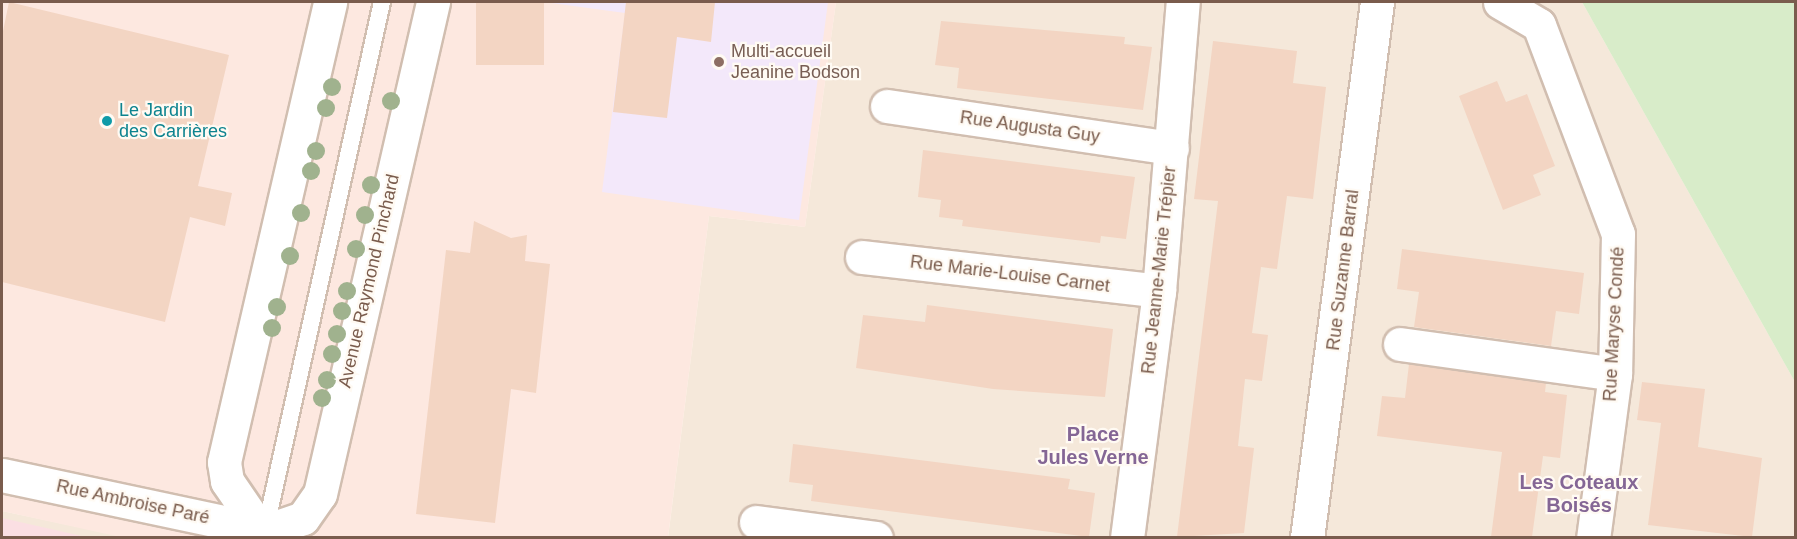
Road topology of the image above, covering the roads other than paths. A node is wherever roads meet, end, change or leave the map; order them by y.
1 (330, 2) edge
2 (382, 2) edge
3 (433, 2) edge
4 (1183, 2) edge
5 (1377, 2) edge
6 (1500, 2) edge
7 (887, 106) dead end
8 (1172, 148) junction
9 (862, 257) dead end
10 (1159, 291) junction
11 (1400, 344) dead end
12 (1615, 374) junction
13 (2, 475) edge
14 (756, 522) dead end
15 (264, 535) edge
16 (876, 537) edge
17 (1127, 537) edge
18 (1307, 537) edge
19 (1593, 537) edge

1 - 15 street
2 - 15 lane
3 - 15 street, Avenue Raymond Pinchard
4 - 8 street, Rue Jeanne-Marie Trépier
5 - 18 street, Rue Suzanne Barral
6 - 12 street, Rue Maryse Condé
7 - 8 street, Rue Augusta Guy
8 - 10 street, Rue Jeanne-Marie Trépier
9 - 10 street, Rue Marie-Louise Carnet
10 - 17 street, Rue Jeanne-Marie Trépier
11 - 12 street
12 - 19 street, Rue Maryse Condé
13 - 15 street, Rue Ambroise Paré
14 - 16 street

